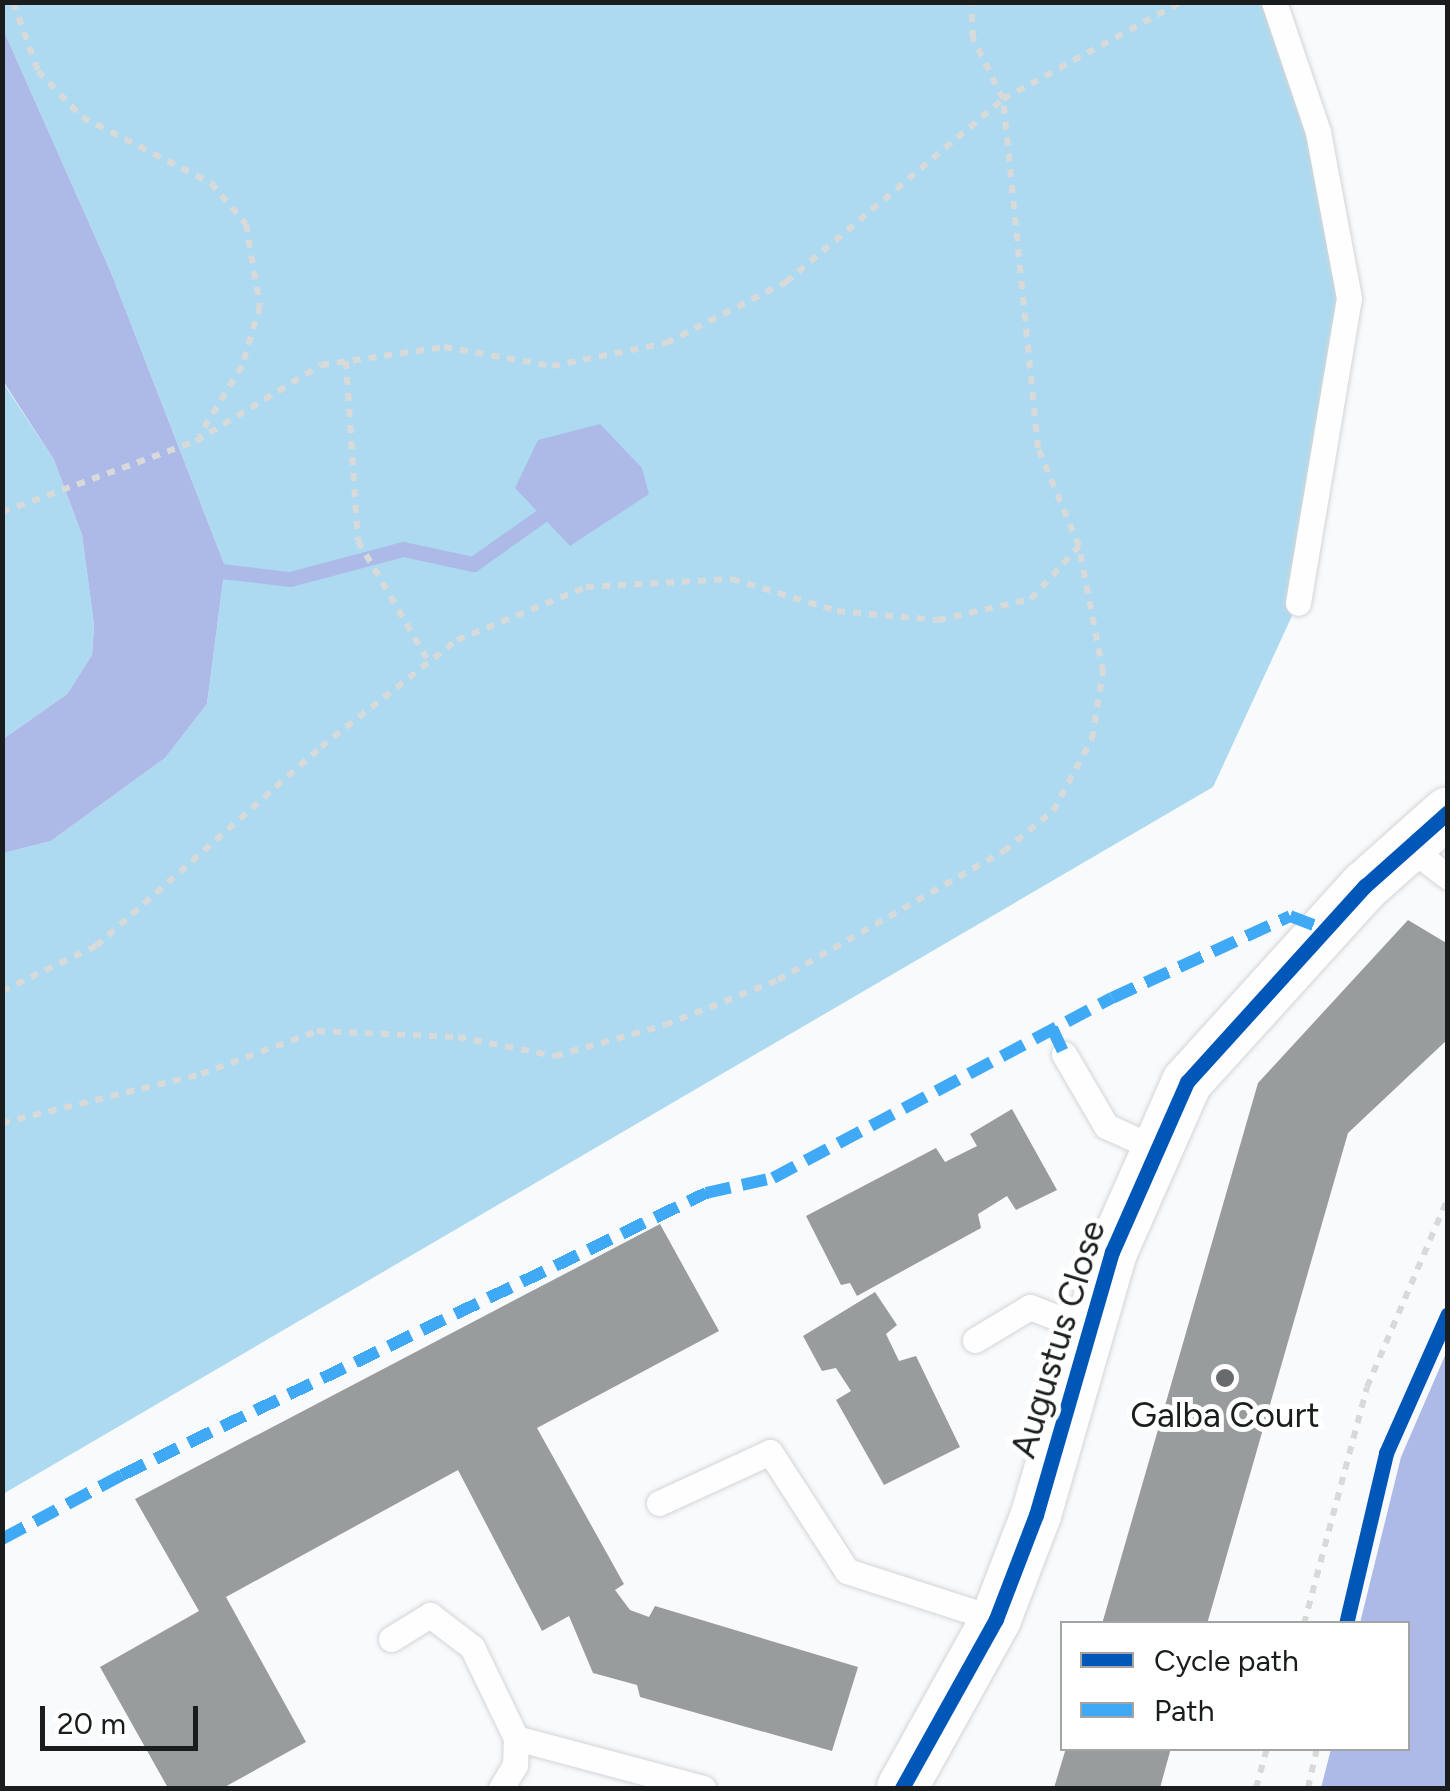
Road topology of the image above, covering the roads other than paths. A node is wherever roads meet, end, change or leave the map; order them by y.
1 (1274, 2) edge
2 (1298, 603) dead end
3 (1448, 812) edge
4 (1429, 862) edge
5 (1064, 1054) dead end
6 (1157, 1149) junction
7 (1086, 1329) junction
8 (975, 1340) dead end
9 (659, 1503) dead end
10 (996, 1619) junction
11 (391, 1639) dead end
12 (516, 1738) junction
13 (911, 1785) edge
14 (501, 1788) edge
15 (703, 1788) edge

1 - 2 lane
3 - 4 street, Augustus Close
4 - 6 street, Augustus Close
5 - 6 lane
6 - 7 street, Augustus Close
7 - 8 lane
7 - 10 street, Augustus Close
9 - 10 lane
10 - 13 street, Augustus Close
11 - 12 lane
12 - 14 lane
12 - 15 lane

